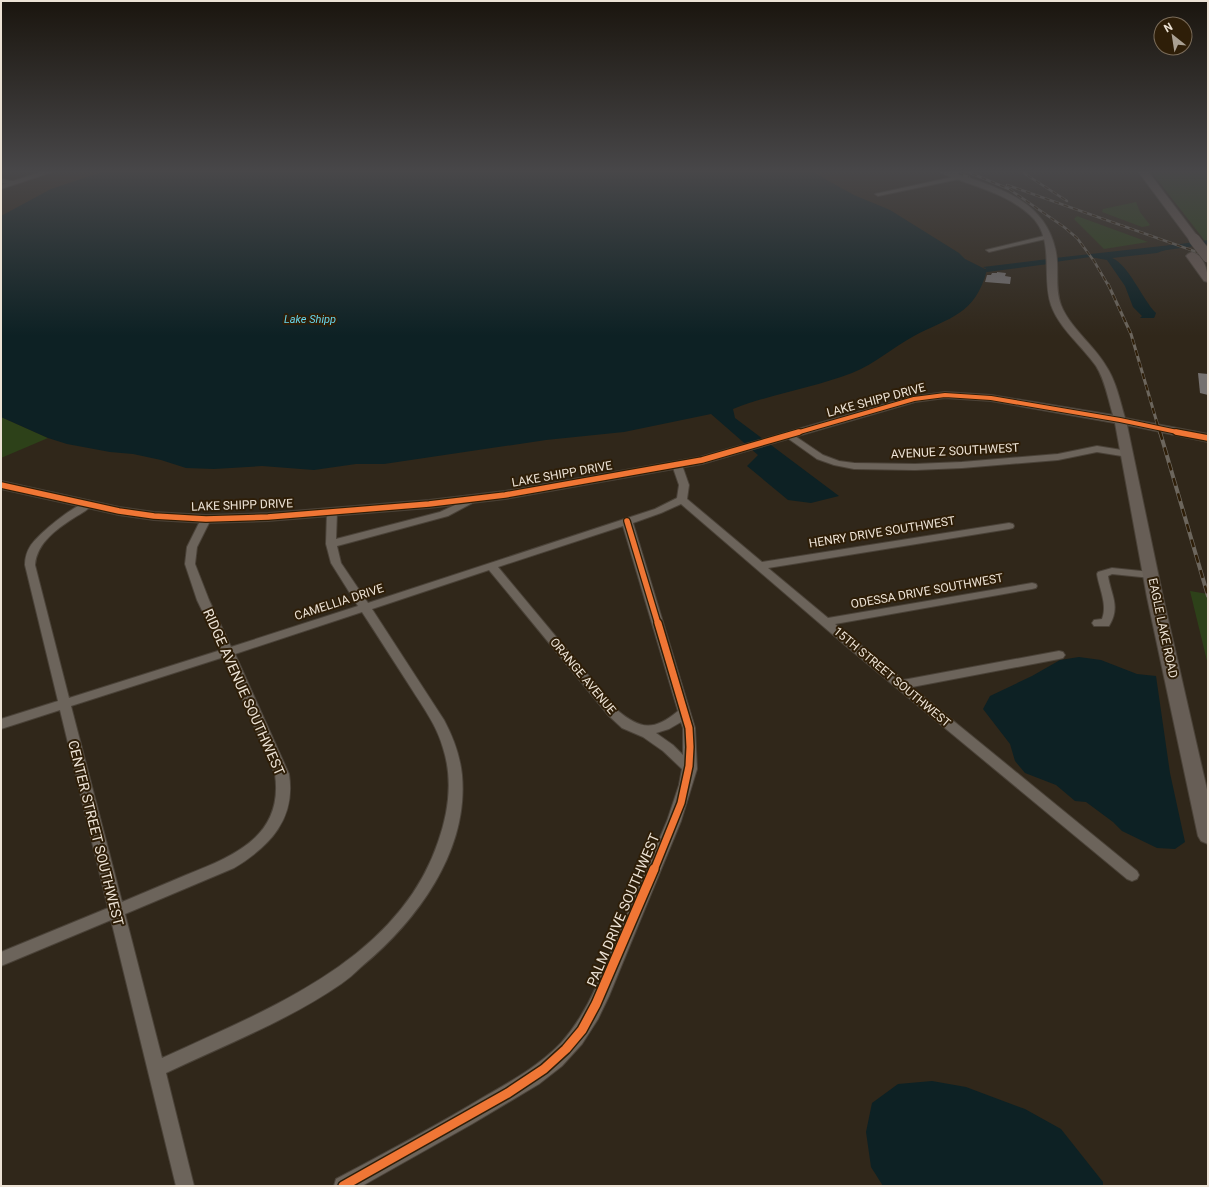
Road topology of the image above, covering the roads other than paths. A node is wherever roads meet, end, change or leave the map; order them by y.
1 (1042, 225) edge
2 (1184, 225) edge
3 (1048, 237) junction
4 (1183, 244) dead end
5 (989, 250) dead end
6 (1208, 257) edge
7 (1208, 278) edge
8 (1120, 420) junction
9 (1208, 430) edge
10 (785, 436) junction
11 (1208, 438) edge
12 (1128, 454) junction
13 (677, 465) junction
14 (1, 485) edge
15 (472, 500) junction
16 (682, 500) junction
17 (87, 505) junction
18 (332, 512) junction
19 (206, 519) junction
20 (627, 521) junction
21 (1009, 526) dead end
22 (331, 544) junction
23 (491, 566) junction
24 (759, 566) junction
25 (1151, 574) junction
26 (1032, 586) dead end
27 (366, 607) junction
28 (826, 622) junction
29 (1098, 624) dead end
30 (228, 652) junction
31 (1059, 655) dead end
32 (901, 685) junction
33 (64, 704) junction
34 (684, 713) junction
35 (1, 724) edge
36 (642, 731) junction
37 (690, 769) junction
38 (1208, 836) edge
39 (1132, 875) dead end
40 (117, 911) junction
41 (1, 959) edge
42 (156, 1069) junction
43 (185, 1186) edge
44 (343, 1186) edge

1 - 3 street, EAGLE LAKE ROAD
2 - 6 highway, bridge
3 - 5 street
3 - 8 street, EAGLE LAKE ROAD
4 - 7 highway
8 - 9 street
8 - 10 street, LAKE SHIPP DRIVE
8 - 11 street
8 - 12 street, EAGLE LAKE ROAD
10 - 12 street, AVENUE Z SOUTHWEST
10 - 13 street, LAKE SHIPP DRIVE
12 - 25 street, EAGLE LAKE ROAD
13 - 15 street, LAKE SHIPP DRIVE
13 - 16 street
14 - 17 street, LAKE SHIPP DRIVE
15 - 18 street, LAKE SHIPP DRIVE
15 - 22 street
16 - 20 street, CAMELLIA DRIVE
16 - 24 street, 15TH STREET SOUTHWEST
17 - 19 street, LAKE SHIPP DRIVE
17 - 33 street, CENTER STREET SOUTHWEST
18 - 19 street, LAKE SHIPP DRIVE
18 - 22 street
19 - 30 street, RIDGE AVENUE SOUTHWEST
20 - 23 street, CAMELLIA DRIVE
20 - 34 street, PALM DRIVE SOUTHWEST
21 - 24 street, HENRY DRIVE SOUTHWEST
22 - 27 street
23 - 27 street, CAMELLIA DRIVE
23 - 36 street, ORANGE AVENUE
24 - 28 street, 15TH STREET SOUTHWEST
25 - 29 street
25 - 38 street, EAGLE LAKE ROAD
26 - 28 street, ODESSA DRIVE SOUTHWEST
27 - 30 street, CAMELLIA DRIVE
27 - 42 street
28 - 32 street, 15TH STREET SOUTHWEST
30 - 33 street, CAMELLIA DRIVE
30 - 40 street, RIDGE AVENUE SOUTHWEST
31 - 32 street
32 - 39 street, 15TH STREET SOUTHWEST
33 - 35 street, CAMELLIA DRIVE
33 - 40 street, CENTER STREET SOUTHWEST
34 - 36 street
34 - 37 street, PALM DRIVE SOUTHWEST
36 - 37 street, ORANGE AVENUE
37 - 44 street, PALM DRIVE SOUTHWEST
40 - 41 street, RIDGE AVENUE SOUTHWEST
40 - 42 street, CENTER STREET SOUTHWEST
42 - 43 street, CENTER STREET SOUTHWEST

